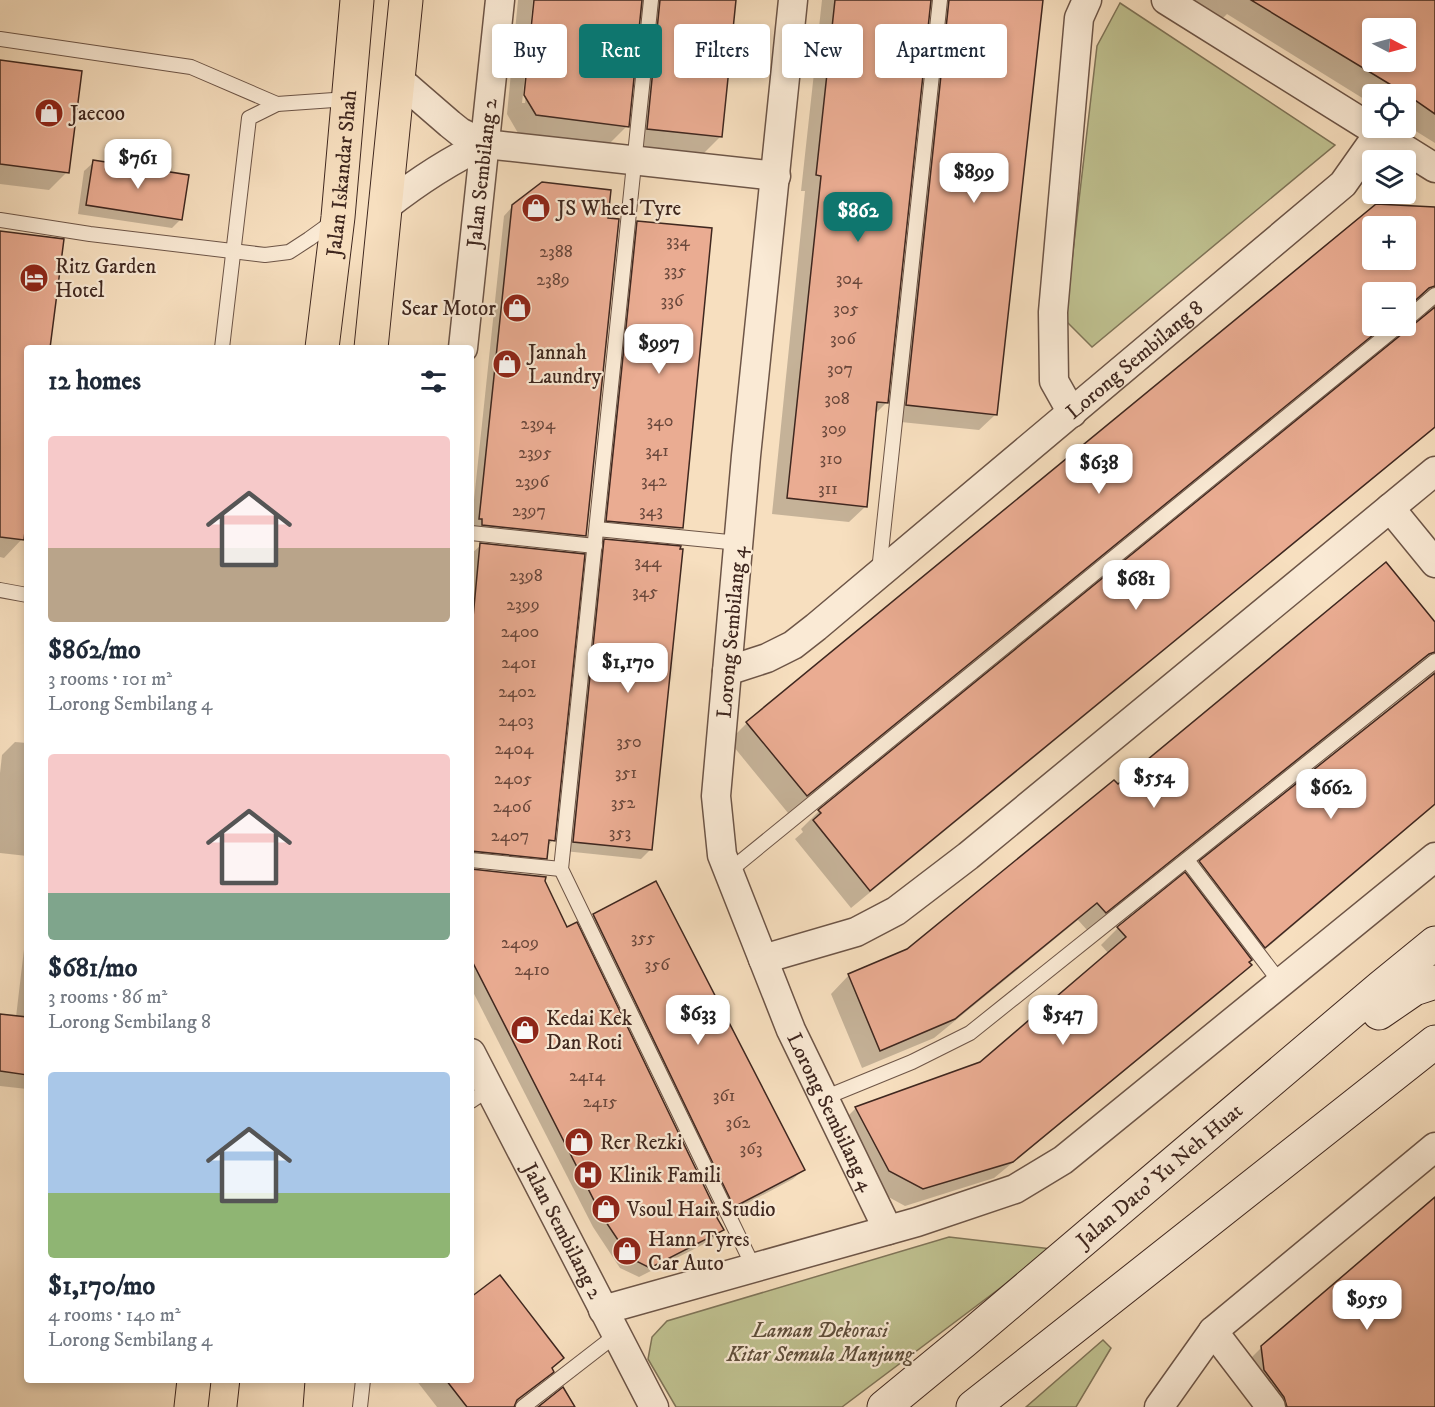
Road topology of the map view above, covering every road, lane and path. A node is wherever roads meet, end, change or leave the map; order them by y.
1 (357, 0) edge
2 (406, 0) edge
3 (500, 0) edge
4 (651, 0) edge
5 (794, 0) edge
6 (940, 0) edge
7 (1087, 0) edge
8 (1166, 0) edge
9 (0, 39) edge
10 (398, 80) junction
11 (348, 99) junction
12 (277, 104) junction
13 (1362, 122) edge
14 (1375, 138) edge
15 (1387, 138) edge
16 (485, 144) junction
17 (635, 161) junction
18 (1435, 168) edge
19 (776, 176) junction
20 (385, 207) junction
21 (338, 217) junction
22 (0, 220) edge
23 (233, 252) junction
24 (1435, 296) edge
25 (1416, 312) edge
26 (1386, 336) edge
27 (222, 345) edge
28 (322, 345) edge
29 (371, 345) edge
30 (463, 345) edge
31 (1072, 413) junction
32 (1435, 471) edge
33 (1390, 508) junction
34 (597, 529) junction
35 (474, 533) edge
36 (739, 543) junction
37 (595, 546) junction
38 (1435, 563) edge
39 (878, 576) junction
40 (0, 590) edge
41 (24, 594) edge
42 (1435, 661) edge
43 (727, 671) junction
44 (1435, 857) edge
45 (474, 860) edge
46 (1186, 860) junction
47 (561, 869) junction
48 (728, 872) junction
49 (1435, 943) edge
50 (763, 959) junction
51 (1280, 982) junction
52 (1435, 982) edge
53 (1435, 1042) edge
54 (474, 1067) edge
55 (1264, 1087) junction
56 (480, 1095) edge
57 (824, 1098) junction
58 (1435, 1147) edge
59 (888, 1230) junction
60 (754, 1268) junction
61 (609, 1322) junction
62 (1213, 1331) junction
63 (194, 1383) edge
64 (257, 1383) edge
65 (288, 1383) edge
66 (363, 1383) edge
67 (191, 1407) edge
68 (254, 1407) edge
69 (286, 1407) edge
70 (360, 1407) edge
71 (523, 1407) edge
72 (654, 1407) edge
73 (884, 1407) edge
74 (973, 1407) edge
75 (1159, 1407) edge
76 (1271, 1407) edge

1 - 11 main road, Jalan Iskandar Shah
2 - 10 main road
3 - 16 street, Jalan Sembilang 2
4 - 17 lane
5 - 19 street, Lorong Sembilang 4
6 - 39 lane
7 - 31 street
8 - 13 street
9 - 12 lane
10 - 16 street
10 - 20 main road
11 - 12 lane
11 - 21 main road, Jalan Iskandar Shah
12 - 23 lane
14 - 31 street, Lorong Sembilang 8
15 - 18 street
16 - 17 street
16 - 20 street
16 - 30 street, Jalan Sembilang 2
17 - 19 street
17 - 34 lane
19 - 36 street, Lorong Sembilang 4
20 - 29 main road
21 - 23 lane
21 - 28 main road, Jalan Iskandar Shah
22 - 23 lane
23 - 27 lane
24 - 25 lane
26 - 48 lane
31 - 39 street, Lorong Sembilang 8
32 - 33 street
33 - 38 street
33 - 50 street
34 - 36 lane
34 - 37 lane
35 - 37 lane
36 - 43 street, Lorong Sembilang 4
37 - 47 lane
39 - 43 street, Lorong Sembilang 8
40 - 41 lane
42 - 46 lane
43 - 48 street, Lorong Sembilang 4
44 - 51 street
45 - 47 lane
46 - 51 lane
46 - 57 lane
47 - 60 lane
48 - 50 street, Lorong Sembilang 4
49 - 55 main road, Jalan Dato' Yu Neh Huat
50 - 57 street, Lorong Sembilang 4
51 - 59 street
52 - 55 main road
53 - 74 main road
54 - 56 street, Jalan Sembilang 2
55 - 73 main road, Jalan Dato' Yu Neh Huat
56 - 61 street, Jalan Sembilang 2
57 - 59 street, Lorong Sembilang 4
58 - 62 street
59 - 60 street
60 - 61 street
61 - 71 lane
61 - 72 street, Jalan Sembilang 2
62 - 75 street
62 - 76 street
63 - 67 main road
64 - 68 main road
65 - 69 main road
66 - 70 lane

